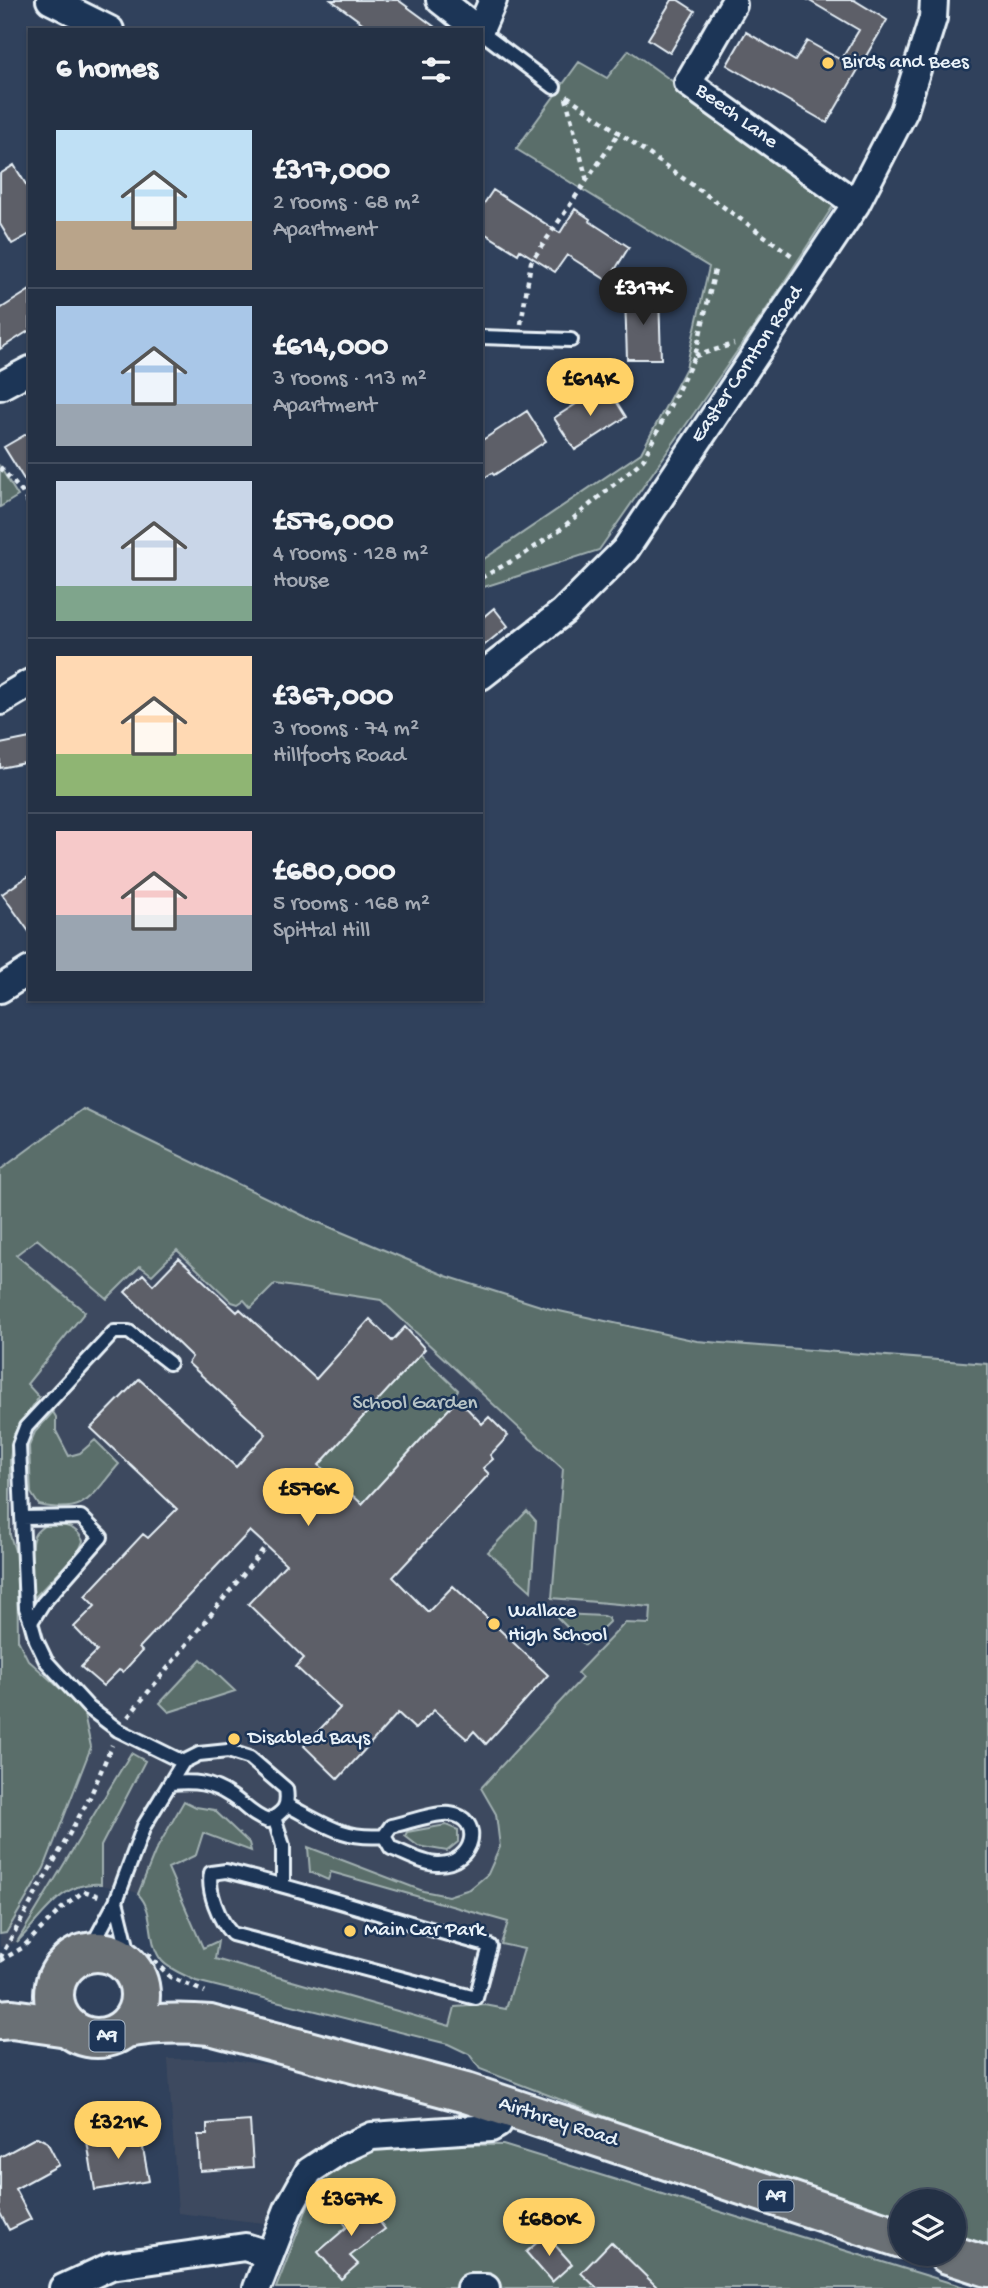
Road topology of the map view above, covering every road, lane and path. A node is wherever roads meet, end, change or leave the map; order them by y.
1 (50, 0) edge
2 (440, 0) edge
3 (493, 0) edge
4 (934, 0) edge
5 (733, 5) dead end
6 (106, 28) edge
7 (476, 28) edge
8 (481, 28) edge
9 (483, 33) edge
10 (554, 87) dead end
11 (619, 133) junction
12 (587, 182) junction
13 (856, 204) junction
14 (715, 270) dead end
15 (812, 270) junction
16 (483, 337) edge
17 (519, 338) junction
18 (570, 340) dead end
19 (28, 370) edge
20 (0, 386) edge
21 (0, 467) edge
22 (28, 504) edge
23 (483, 577) edge
24 (483, 674) edge
25 (28, 684) edge
26 (0, 701) edge
27 (28, 971) edge
28 (0, 989) edge
29 (170, 1363) dead end
30 (22, 1518) junction
31 (32, 1622) junction
32 (183, 1762) junction
33 (171, 1783) junction
34 (287, 1805) junction
35 (274, 1817) junction
36 (384, 1836) junction
37 (283, 1885) junction
38 (116, 1901) junction
39 (88, 1953) junction
40 (136, 1978) junction
41 (57, 1980) junction
42 (0, 2012) edge
43 (0, 2020) edge
44 (210, 2025) junction
45 (68, 2027) junction
46 (125, 2028) junction
47 (505, 2105) junction
48 (889, 2234) edge
49 (270, 2255) junction
50 (966, 2260) edge
51 (988, 2267) edge
52 (63, 2288) edge
53 (257, 2288) edge
54 (470, 2288) edge
55 (486, 2288) edge

1 - 6 street
2 - 7 street
3 - 8 street
4 - 13 street, Easter Cornton Road
5 - 13 street, Beech Lane
9 - 10 lane
11 - 12 path
11 - 12 path
11 - 15 path
12 - 17 path
13 - 15 street, Easter Cornton Road
14 - 23 path
15 - 24 street, Easter Cornton Road
16 - 17 lane
17 - 18 lane
19 - 20 street
21 - 22 path
25 - 26 street
27 - 28 street
29 - 30 lane
30 - 31 lane
30 - 31 lane
31 - 32 lane
32 - 33 lane
32 - 34 lane
33 - 35 lane
33 - 38 lane
34 - 35 lane
34 - 36 lane
35 - 37 lane
36 - 36 lane
37 - 37 lane
38 - 39 lane
38 - 40 lane
39 - 40 main road, A9
39 - 41 main road
40 - 44 main road, A9
40 - 46 main road, A9
41 - 42 main road
41 - 45 main road, A9
43 - 45 main road, A9
44 - 46 main road, A9
44 - 47 main road, Airthrey Road / A9
45 - 46 main road, A9
47 - 48 main road, Airthrey Road / A9
47 - 49 street
49 - 52 street
49 - 53 street
50 - 51 main road
54 - 55 street

